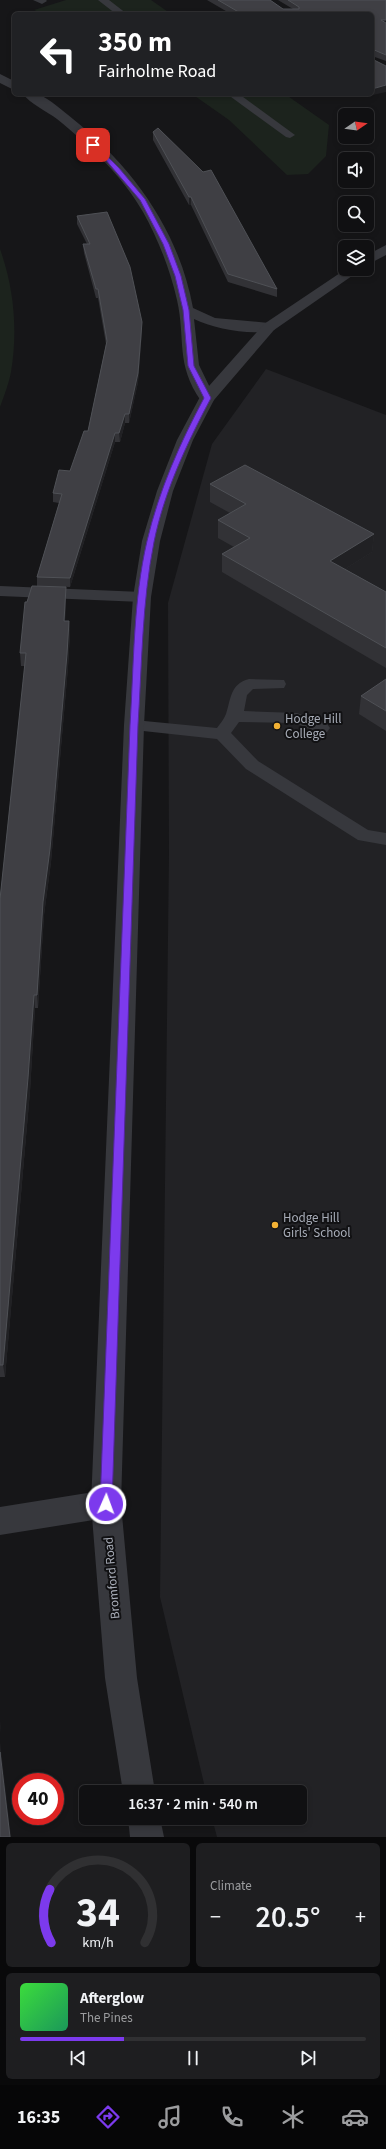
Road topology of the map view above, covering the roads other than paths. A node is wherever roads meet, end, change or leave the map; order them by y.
1 (102, 0) edge
2 (119, 12) edge
3 (0, 78) edge
4 (12, 85) edge
5 (32, 96) edge
6 (235, 96) edge
7 (290, 136) dead end
8 (386, 249) edge
9 (374, 257) edge
10 (345, 276) edge
11 (186, 310) junction
12 (269, 327) junction
13 (207, 398) junction
14 (0, 591) edge
15 (142, 597) junction
16 (278, 684) dead end
17 (234, 716) junction
18 (134, 725) junction
19 (320, 728) dead end
20 (222, 734) junction
21 (386, 839) edge
22 (106, 1504) junction
23 (0, 1521) edge
24 (138, 1785) edge
25 (145, 1825) edge
26 (146, 1837) edge

1 - 2 lane
3 - 4 street
5 - 11 street
6 - 7 lane
8 - 9 street
10 - 12 street, Bromford Road
11 - 12 street
11 - 13 street
12 - 13 street, Bromford Road
13 - 15 street, Bromford Road
14 - 15 street
15 - 18 street, Bromford Road
16 - 17 lane
17 - 19 lane
17 - 20 lane
18 - 20 lane
18 - 22 street, Bromford Road
20 - 21 lane
22 - 23 street
22 - 24 street, Bromford Road
25 - 26 street

